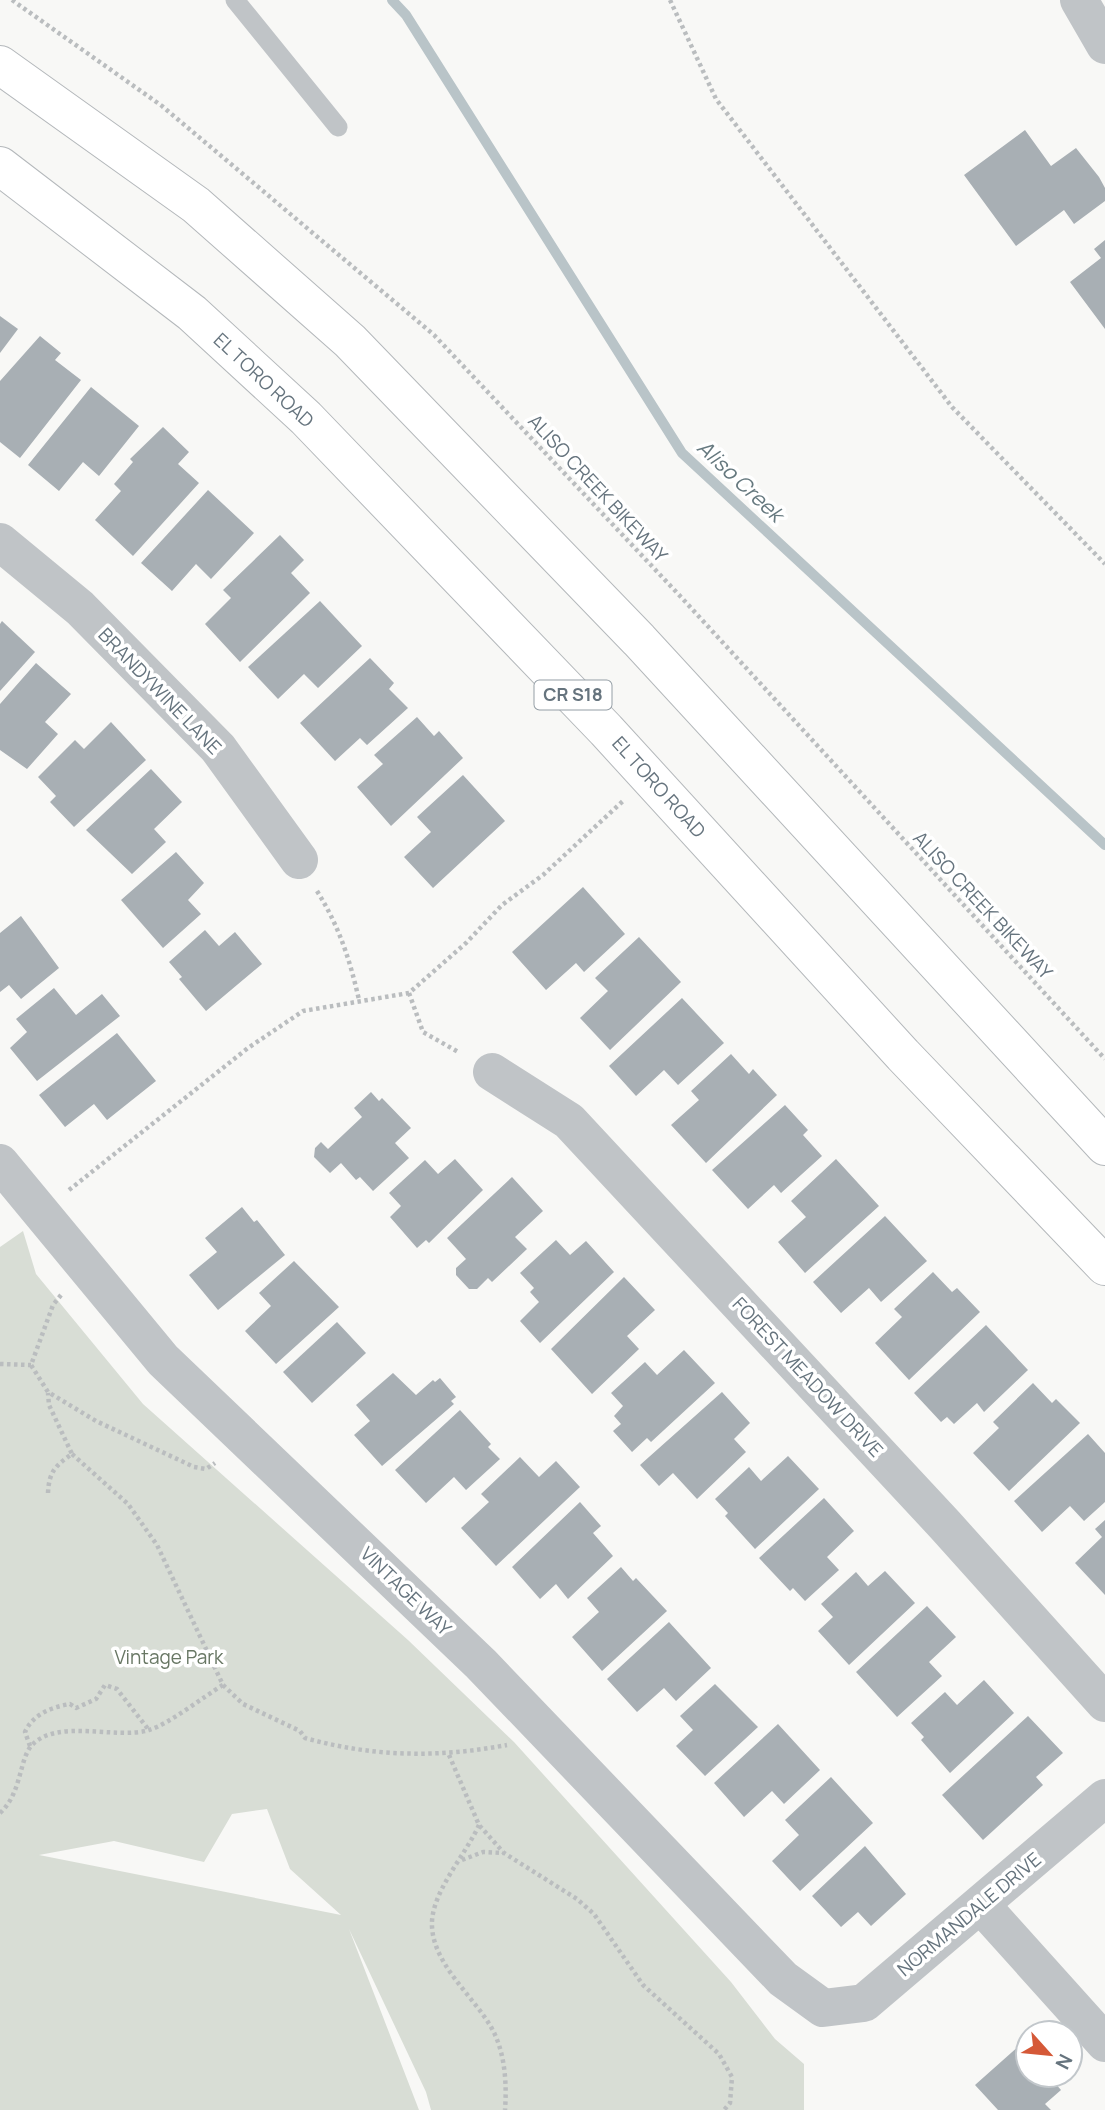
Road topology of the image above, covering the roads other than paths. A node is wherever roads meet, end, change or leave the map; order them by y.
1 (235, 0) edge
2 (1079, 0) edge
3 (1105, 45) edge
4 (0, 65) edge
5 (338, 127) dead end
6 (0, 166) edge
7 (0, 542) edge
8 (299, 860) road end
9 (492, 1072) road end
10 (1105, 1146) edge
11 (0, 1163) edge
12 (1105, 1266) edge
13 (1105, 1703) edge
14 (1105, 1798) edge
15 (981, 1905) junction
16 (823, 2008) joint
17 (1105, 2043) edge

1 - 5 lane
2 - 3 street
4 - 10 main road
6 - 12 main road, EL TORO ROAD / CR S18
7 - 8 street, BRANDYWINE LANE
9 - 13 street, FOREST MEADOW DRIVE
11 - 16 street, VINTAGE WAY
14 - 15 street, NORMANDALE DRIVE
15 - 16 street, NORMANDALE DRIVE
15 - 17 street

